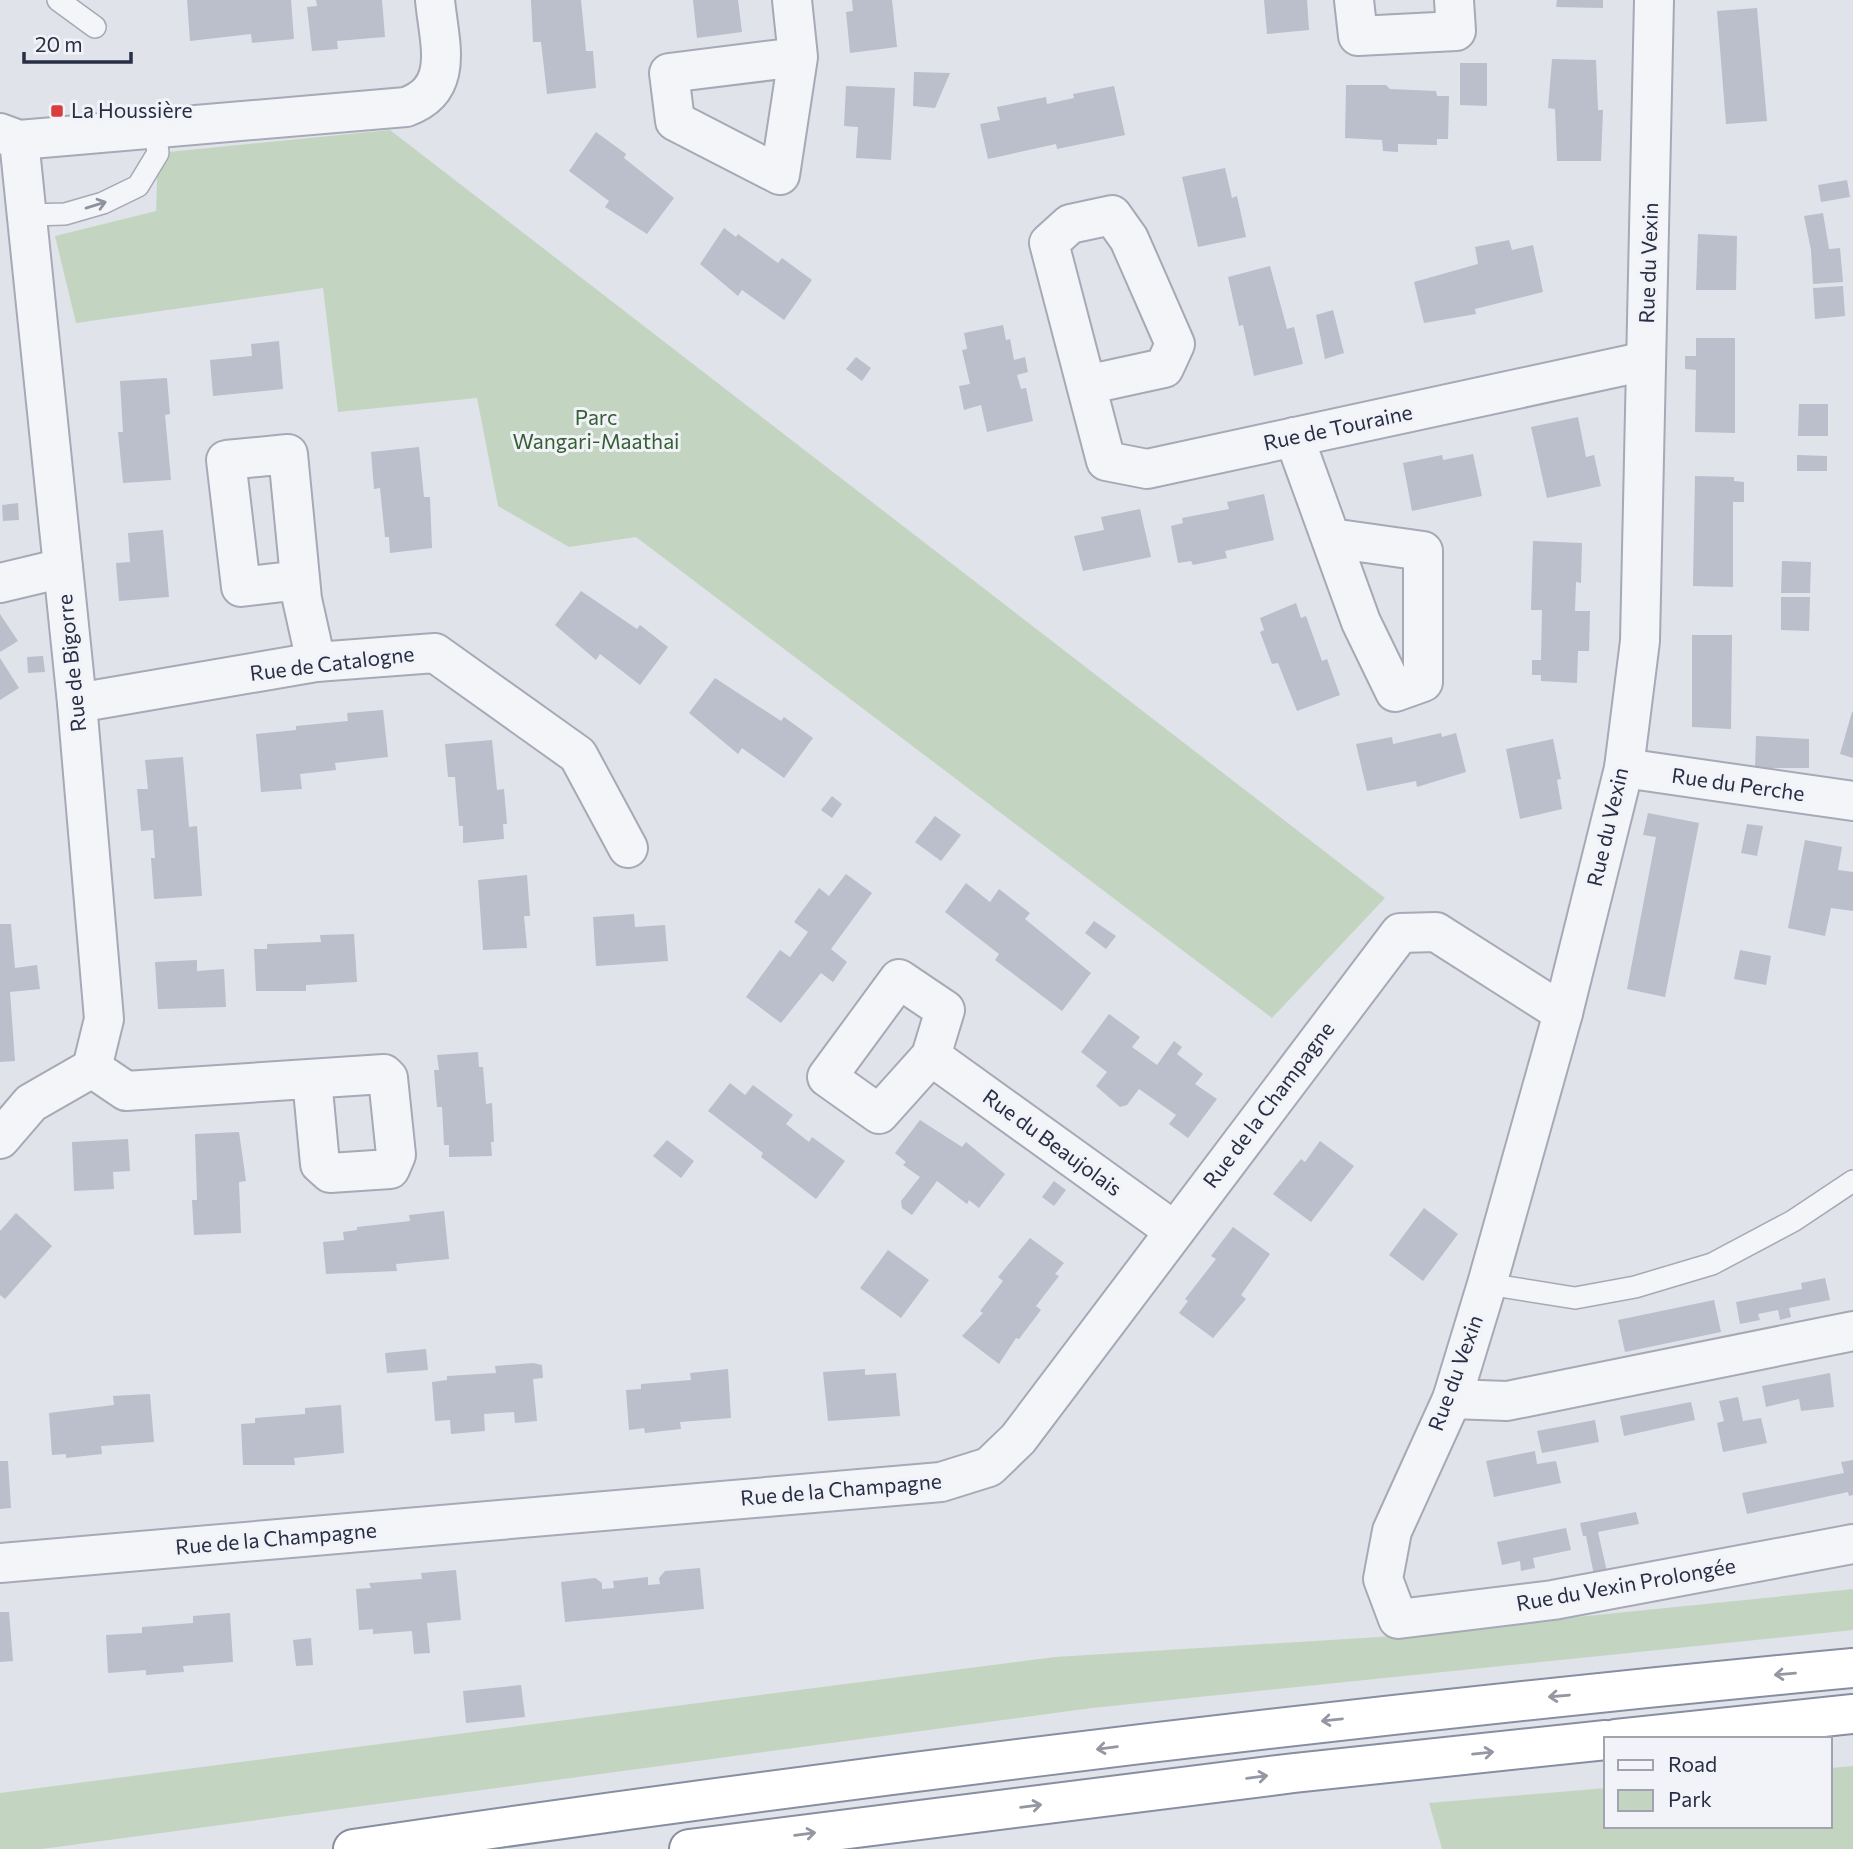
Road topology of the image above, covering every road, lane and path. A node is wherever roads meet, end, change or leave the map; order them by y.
1 (58, 0) edge
2 (435, 0) edge
3 (792, 0) edge
4 (1354, 0) edge
5 (1454, 0) edge
6 (1654, 0) edge
7 (95, 27) dead end
8 (798, 57) dead end
9 (155, 129) junction
10 (9, 137) edge
11 (29, 215) junction
12 (1646, 361) junction
13 (1086, 385) dead end
14 (1294, 437) junction
15 (1331, 538) dead end
16 (63, 568) junction
17 (300, 580) dead end
18 (0, 583) edge
19 (316, 662) junction
20 (76, 702) junction
21 (1623, 768) junction
22 (1853, 801) edge
23 (628, 848) dead end
24 (1563, 1013) junction
25 (931, 1056) dead end
26 (92, 1068) junction
27 (312, 1079) dead end
28 (0, 1139) edge
29 (1853, 1181) edge
30 (1173, 1230) junction
31 (1487, 1284) junction
32 (1853, 1331) edge
33 (1452, 1399) junction
34 (1853, 1544) edge
35 (0, 1563) edge
36 (1398, 1619) joint
37 (1853, 1668) edge
38 (1853, 1714) edge
39 (1635, 1737) edge
40 (1604, 1740) edge
41 (353, 1849) edge
42 (689, 1849) edge

1 - 7 lane
2 - 9 street
3 - 8 street
4 - 5 street
6 - 12 street, Rue du Vexin
9 - 10 street
11 -> 9 lane
10 - 11 street, Rue de Bigorre
11 - 16 street, Rue de Bigorre
12 - 14 street, Rue de Touraine
12 - 21 street, Rue du Vexin
13 - 14 street, Rue de Touraine
14 - 15 street
16 - 18 street
16 - 20 street, Rue de Bigorre
17 - 19 street
19 - 20 street, Rue de Catalogne
19 - 23 street, Rue de Catalogne
20 - 26 street, Rue de Bigorre
21 - 22 street, Rue du Perche
21 - 24 street, Rue du Vexin
24 - 30 street, Rue de la Champagne
24 - 31 street, Rue du Vexin
25 - 30 street, Rue du Beaujolais
26 - 27 street
26 - 28 street
29 - 31 lane
30 - 35 street, Rue de la Champagne
31 - 33 street, Rue du Vexin
32 - 33 street
33 - 36 street, Rue du Vexin
34 - 36 street, Rue du Vexin Prolongée
37 -> 41 highway
38 - 39 highway
42 -> 40 highway

